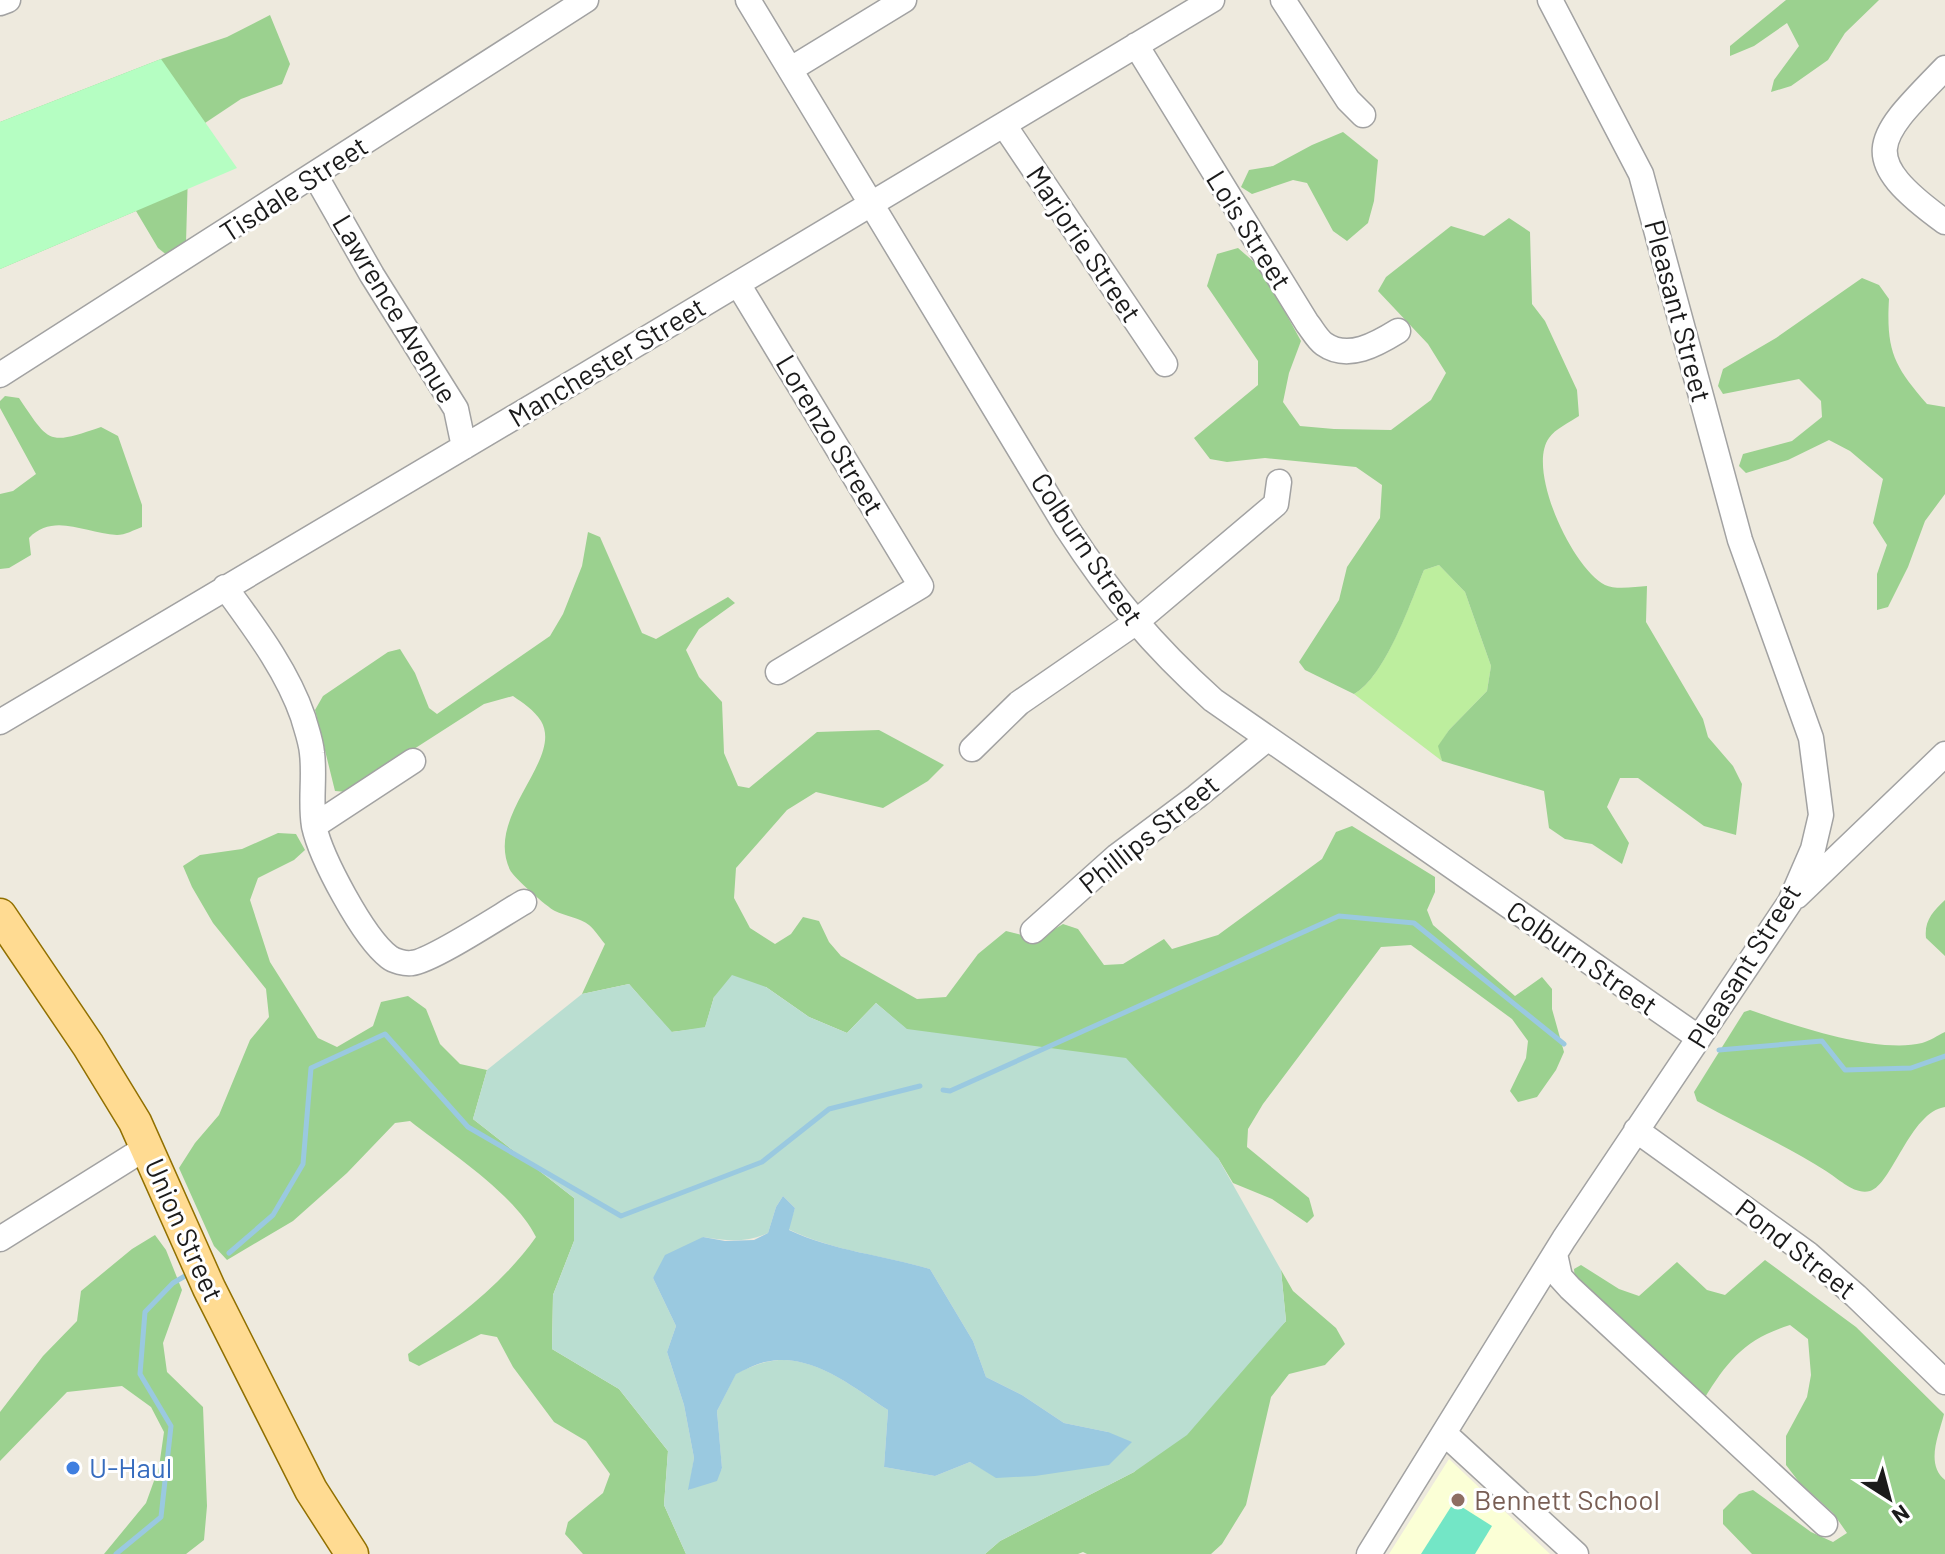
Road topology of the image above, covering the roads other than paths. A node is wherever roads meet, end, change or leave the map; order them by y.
1 (8, 0) edge
2 (586, 0) edge
3 (748, 0) edge
4 (904, 0) edge
5 (1212, 0) edge
6 (1283, 0) edge
7 (1550, 0) edge
8 (0, 3) edge
9 (1136, 45) junction
10 (1945, 68) edge
11 (791, 69) junction
12 (1363, 115) dead end
13 (1004, 125) junction
14 (315, 175) junction
15 (872, 203) junction
16 (1945, 222) edge
17 (738, 284) junction
18 (1398, 331) dead end
19 (1165, 364) dead end
20 (0, 375) edge
21 (464, 447) junction
22 (1279, 482) dead end
23 (225, 587) junction
24 (1135, 623) junction
25 (778, 672) dead end
26 (0, 722) edge
27 (1267, 739) junction
28 (972, 749) dead end
29 (1945, 754) edge
30 (413, 761) dead end
31 (314, 826) junction
32 (524, 902) dead end
33 (1790, 902) junction
34 (0, 915) edge
35 (1033, 931) dead end
36 (1699, 1038) junction
37 (1636, 1130) junction
38 (147, 1147) junction
39 (0, 1239) edge
40 (1555, 1254) junction
41 (1945, 1382) edge
42 (1444, 1433) junction
43 (1825, 1524) dead end
44 (352, 1554) edge
45 (1369, 1554) edge
46 (1576, 1554) edge

1 - 8 street
2 - 14 street, Tisdale Street
3 - 11 street, Colburn Street
4 - 11 street
5 - 9 street, Manchester Street
6 - 12 street
7 - 33 street, Pleasant Street
9 - 13 street, Manchester Street
9 - 18 street, Lois Street
10 - 16 street
11 - 15 street, Colburn Street
13 - 15 street, Manchester Street
13 - 19 street, Marjorie Street
14 - 20 street, Tisdale Street
14 - 21 street, Lawrence Avenue
15 - 17 street, Manchester Street
15 - 24 street, Colburn Street
17 - 21 street, Manchester Street
17 - 25 street, Lorenzo Street
21 - 23 street, Manchester Street
22 - 24 street
23 - 26 street, Manchester Street
23 - 31 street
24 - 27 street, Colburn Street
24 - 28 street
27 - 35 street, Phillips Street
27 - 36 street, Colburn Street
29 - 33 street
30 - 31 street
31 - 32 street
33 - 36 street, Pleasant Street
34 - 38 main road, Union Street
36 - 37 street, Pleasant Street
37 - 40 street, Pleasant Street
37 - 41 street, Pond Street
38 - 39 street
38 - 44 main road, Union Street
40 - 42 street, Pleasant Street
40 - 43 street
42 - 45 street, Pleasant Street
42 - 46 street

